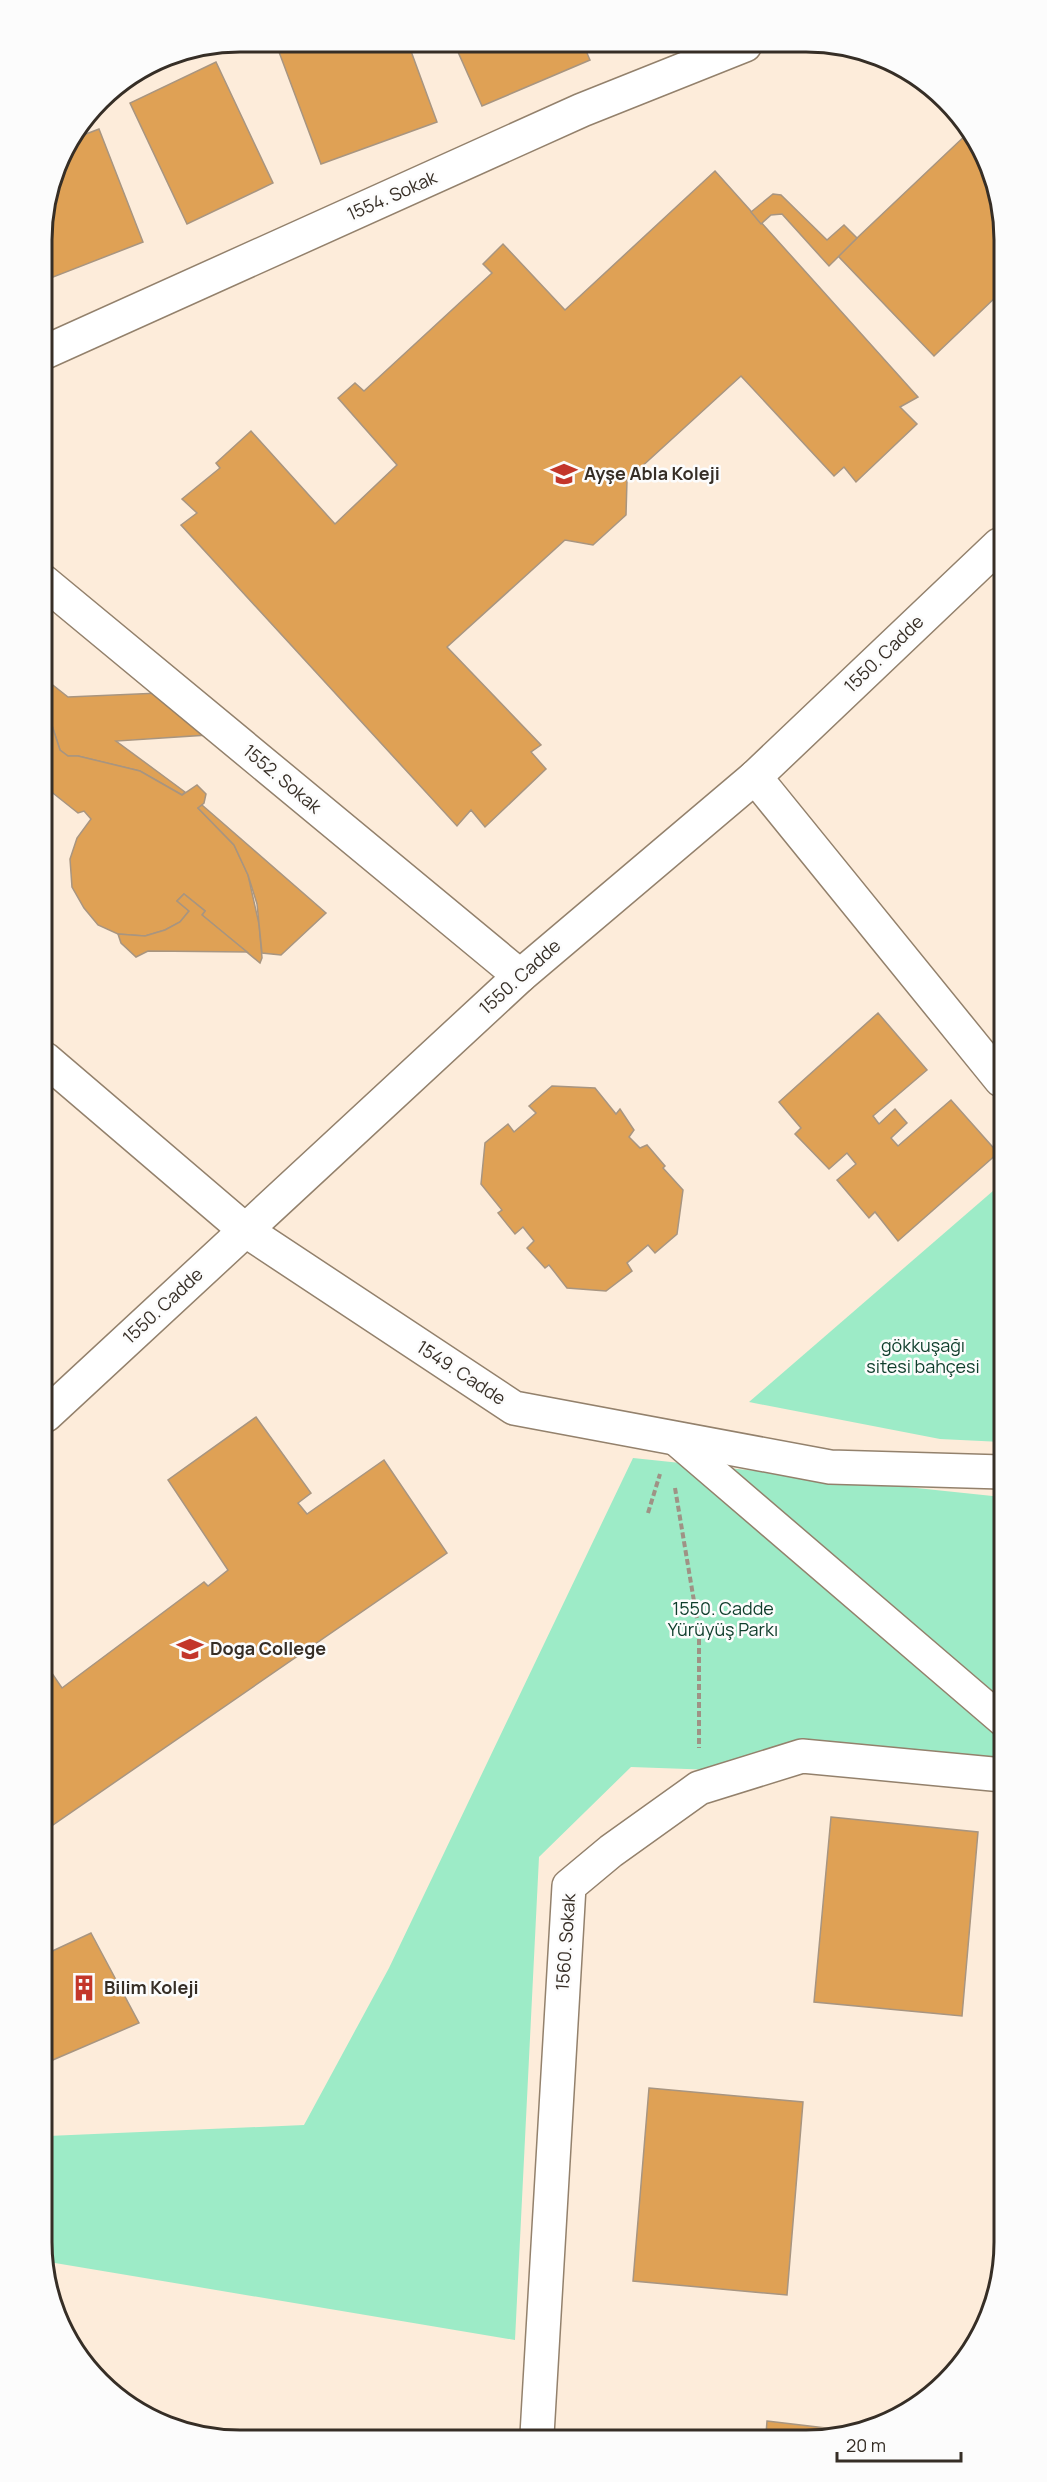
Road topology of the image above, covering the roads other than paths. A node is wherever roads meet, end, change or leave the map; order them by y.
1 (725, 53) edge
2 (53, 349) edge
3 (994, 549) edge
4 (53, 589) edge
5 (755, 777) junction
6 (520, 976) junction
7 (53, 1065) edge
8 (994, 1071) edge
9 (245, 1230) junction
10 (52, 1409) edge
11 (672, 1437) junction
12 (994, 1472) edge
13 (994, 1713) edge
14 (994, 1774) edge
15 (537, 2430) edge

1 - 2 street, 1554. Sokak
3 - 5 street, 1550. Cadde
4 - 6 street, 1552. Sokak
5 - 6 street, 1550. Cadde
5 - 8 street
6 - 9 street, 1550. Cadde
7 - 9 street, 1549. Cadde
9 - 10 street, 1550. Cadde
9 - 11 street, 1549. Cadde
11 - 12 street, 1549. Cadde
11 - 13 street
14 - 15 street, 1560. Sokak

